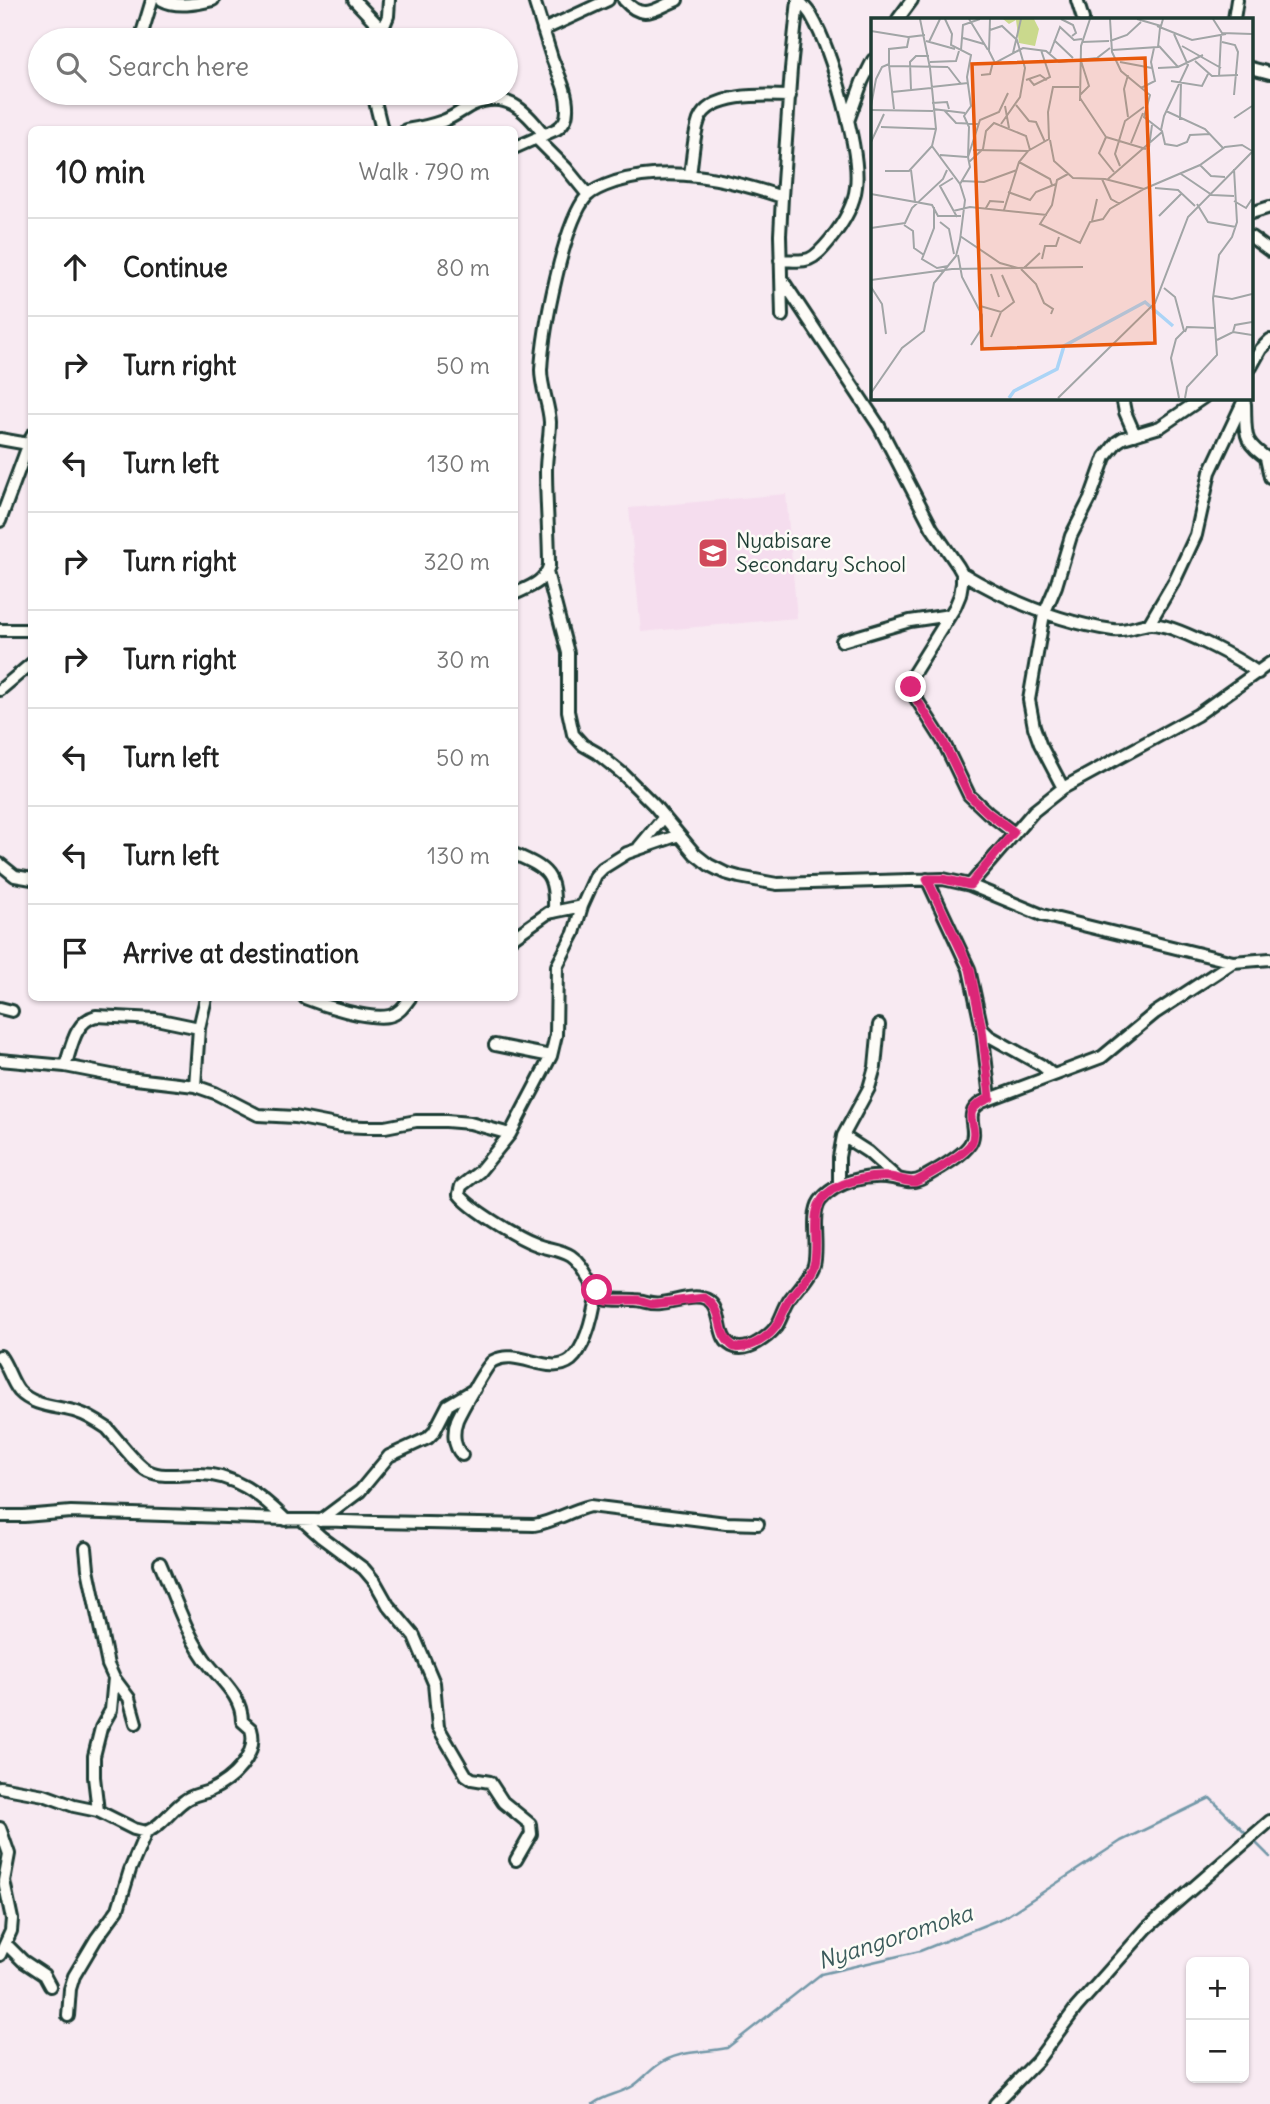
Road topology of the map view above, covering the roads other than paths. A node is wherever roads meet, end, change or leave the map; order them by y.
1 (152, 0) edge
2 (162, 0) edge
3 (213, 0) edge
4 (354, 0) edge
5 (389, 0) edge
6 (534, 0) edge
7 (608, 0) edge
8 (624, 0) edge
9 (677, 0) edge
10 (799, 0) edge
11 (912, 0) edge
12 (1077, 0) edge
13 (1237, 0) edge
14 (899, 18) edge
15 (1083, 18) edge
16 (1234, 18) edge
17 (144, 28) edge
18 (377, 28) edge
19 (386, 28) edge
20 (543, 30) junction
21 (871, 64) edge
22 (1252, 68) edge
23 (1270, 73) edge
24 (789, 96) junction
25 (376, 105) edge
26 (475, 105) edge
27 (511, 105) edge
28 (848, 121) junction
29 (381, 126) edge
30 (422, 126) edge
31 (540, 137) junction
32 (518, 146) edge
33 (690, 174) junction
34 (588, 195) junction
35 (782, 197) junction
36 (1270, 207) edge
37 (1252, 213) edge
38 (1252, 238) edge
39 (1270, 251) edge
40 (780, 260) junction
41 (781, 278) junction
42 (782, 316) dead end
43 (1270, 340) edge
44 (1252, 362) edge
45 (1122, 399) edge
46 (1201, 399) edge
47 (1245, 399) edge
48 (1245, 399) edge
49 (1135, 435) junction
50 (0, 439) edge
51 (28, 439) edge
52 (28, 444) edge
53 (1268, 459) edge
54 (1270, 477) edge
55 (0, 521) edge
56 (547, 572) junction
57 (962, 573) junction
58 (518, 592) edge
59 (1044, 614) junction
60 (950, 615) junction
61 (1149, 624) junction
62 (0, 629) edge
63 (28, 630) edge
64 (842, 641) dead end
65 (1270, 663) edge
66 (28, 666) edge
67 (1258, 673) junction
68 (0, 690) edge
69 (1063, 788) junction
70 (664, 817) junction
71 (1014, 832) junction
72 (678, 835) junction
73 (639, 847) junction
74 (518, 856) edge
75 (0, 864) edge
76 (28, 878) edge
77 (927, 879) junction
78 (970, 885) junction
79 (582, 906) junction
80 (554, 912) junction
81 (518, 934) edge
82 (1270, 959) edge
83 (1233, 962) junction
84 (205, 1001) edge
85 (314, 1001) edge
86 (408, 1001) edge
87 (0, 1008) edge
88 (12, 1011) dead end
89 (879, 1025) dead end
90 (199, 1028) junction
91 (982, 1029) junction
92 (495, 1045) dead end
93 (551, 1056) junction
94 (0, 1060) edge
95 (65, 1066) junction
96 (1052, 1074) junction
97 (195, 1086) junction
98 (990, 1098) junction
99 (510, 1134) junction
100 (843, 1136) junction
101 (898, 1179) junction
102 (839, 1186) junction
103 (597, 1290) junction
104 (0, 1356) edge
105 (475, 1388) junction
106 (462, 1455) dead end
107 (0, 1516) edge
108 (286, 1520) junction
109 (302, 1520) junction
110 (320, 1521) junction
111 (758, 1524) dead end
112 (86, 1548) dead end
113 (160, 1563) dead end
114 (114, 1678) junction
115 (136, 1723) dead end
116 (0, 1787) edge
117 (98, 1811) junction
118 (1270, 1821) edge
119 (0, 1828) edge
120 (146, 1832) junction
121 (516, 1860) dead end
122 (6, 1944) junction
123 (0, 1955) edge
124 (50, 1986) dead end
125 (68, 2016) dead end
126 (995, 2104) edge

1 - 17 street
2 - 3 street
4 - 18 street
5 - 19 street
6 - 20 street
7 - 20 street
8 - 9 street
10 - 24 street
10 - 28 street
11 - 14 street
12 - 15 street
13 - 16 street
20 - 31 street
21 - 28 street
22 - 23 street
24 - 33 street
24 - 35 street
25 - 29 street
26 - 30 street
27 - 31 street
28 - 40 street
31 - 32 street
31 - 34 street
33 - 34 street
33 - 35 street
34 - 56 street
35 - 40 street
36 - 37 street
38 - 39 street
40 - 41 street
41 - 42 street
41 - 57 street
43 - 44 street
45 - 49 street
46 - 49 street
47 - 53 street
48 - 61 street
49 - 59 street
50 - 51 street
52 - 55 street
53 - 54 street
56 - 58 street
56 - 70 street
57 - 59 street
57 - 60 street
59 - 61 street
59 - 69 street
60 - 64 street
60 - 71 street
61 - 67 street
62 - 63 street
65 - 67 street
66 - 68 street
67 - 69 street
69 - 71 street
70 - 72 street
70 - 73 street
71 - 78 street
72 - 73 street
72 - 77 street
73 - 79 street
74 - 80 street
75 - 76 street
77 - 78 street
77 - 91 street
78 - 83 street
79 - 80 street
79 - 93 street
80 - 81 street
82 - 83 street
83 - 96 street
84 - 90 street
85 - 86 street
87 - 88 street
89 - 100 street
90 - 95 street
90 - 97 street
91 - 96 street
91 - 98 street
92 - 93 street
93 - 99 street
94 - 95 street
95 - 97 street
96 - 98 street
97 - 99 street
98 - 101 street
99 - 103 street
100 - 101 street
100 - 102 street
101 - 102 street
102 - 103 street
103 - 105 street
104 - 108 street
105 - 106 street
105 - 110 street
107 - 108 street
108 - 109 street
109 - 110 street
109 - 121 street
110 - 111 street
112 - 114 street
113 - 120 street
114 - 115 street
114 - 117 street
116 - 117 street
117 - 120 street
118 - 126 street
119 - 122 street
120 - 125 street
122 - 123 street
122 - 124 street

